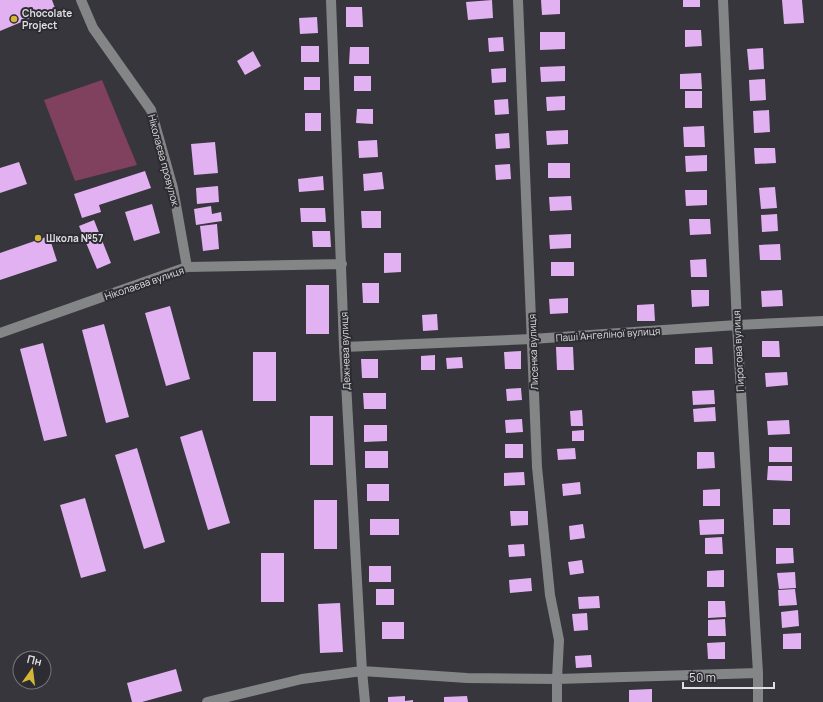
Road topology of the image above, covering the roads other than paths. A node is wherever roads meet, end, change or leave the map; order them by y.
1 (81, 0) edge
2 (332, 0) edge
3 (518, 0) edge
4 (723, 0) edge
5 (342, 264) junction
6 (187, 267) junction
7 (823, 321) edge
8 (737, 325) junction
9 (0, 333) edge
10 (532, 339) junction
11 (344, 347) junction
12 (362, 671) junction
13 (758, 673) junction
14 (557, 679) junction
15 (207, 702) edge
16 (365, 702) edge
17 (557, 702) edge
18 (758, 702) edge

1 - 6 street, Ніколаєва провулок
2 - 5 street, Дежнева вулиця
3 - 10 street, Лисенка вулиця
4 - 8 street, Пирогова вулиця
5 - 6 street, Ніколаєва вулиця
5 - 11 street, Дежнева вулиця
6 - 9 street, Ніколаєва вулиця
7 - 8 street, Паші Ангеліної вулиця
8 - 10 street, Паші Ангеліної вулиця
8 - 13 street, Пирогова вулиця
10 - 11 street, Паші Ангеліної вулиця
10 - 14 street, Лисенка вулиця
11 - 12 street, Дежнева вулиця
12 - 14 street
12 - 15 street
12 - 16 street, Дежнева вулиця
13 - 14 street
13 - 18 street, Пирогова вулиця
14 - 17 street, Лисенка вулиця

